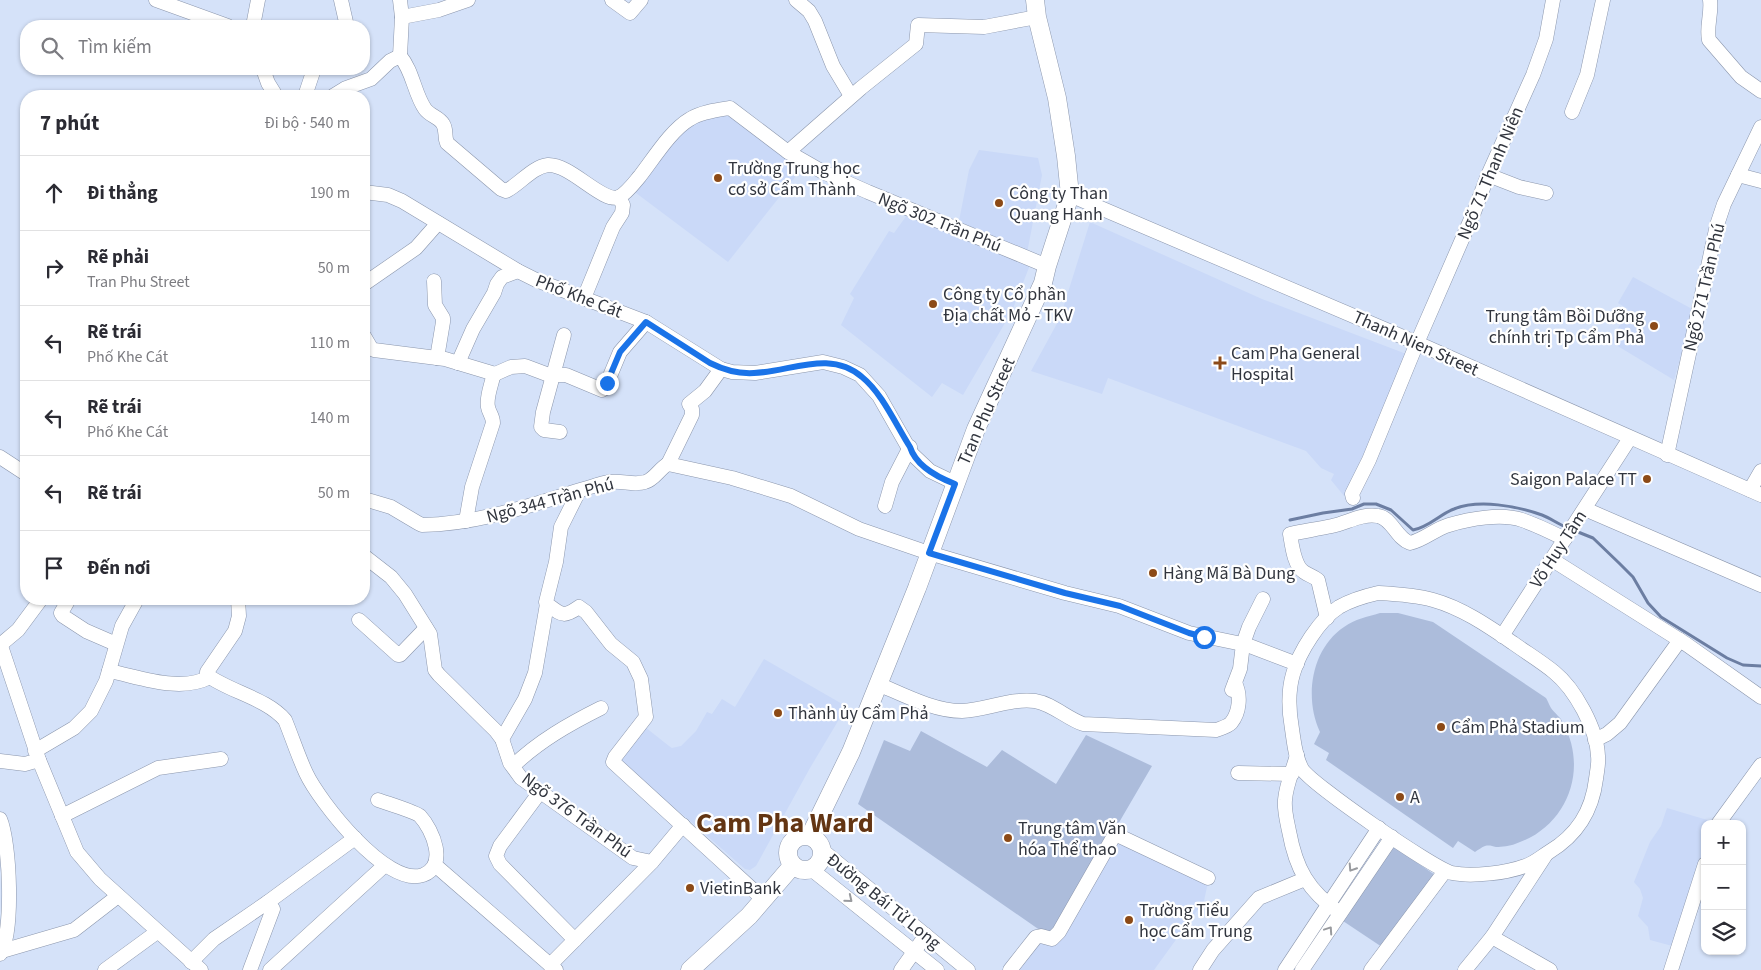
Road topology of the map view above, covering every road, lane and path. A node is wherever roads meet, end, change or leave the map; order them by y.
1 (258, 0) edge
2 (341, 0) edge
3 (400, 0) edge
4 (468, 0) edge
5 (612, 0) edge
6 (641, 0) edge
7 (796, 0) edge
8 (1553, 0) edge
9 (1603, 0) edge
10 (1710, 0) edge
11 (163, 1) edge
12 (1036, 8) edge
13 (402, 17) junction
14 (212, 20) edge
15 (254, 20) edge
16 (346, 20) edge
17 (400, 56) junction
18 (265, 75) edge
19 (312, 75) edge
20 (272, 90) edge
21 (307, 90) edge
22 (343, 90) edge
23 (1761, 91) edge
24 (851, 96) junction
25 (1572, 112) dead end
26 (1761, 127) edge
27 (788, 152) junction
28 (1488, 175) junction
29 (1738, 175) junction
30 (1761, 181) edge
31 (370, 193) edge
32 (1546, 193) dead end
33 (1070, 195) junction
34 (619, 197) junction
35 (438, 223) junction
36 (1047, 266) junction
37 (518, 271) junction
38 (370, 280) edge
39 (434, 281) dead end
40 (584, 298) junction
41 (646, 322) junction
42 (564, 335) dead end
43 (1416, 343) junction
44 (370, 346) edge
45 (437, 358) junction
46 (458, 363) junction
47 (721, 369) junction
48 (495, 374) junction
49 (554, 374) junction
50 (560, 432) dead end
51 (1630, 438) junction
52 (910, 447) junction
53 (1667, 454) junction
54 (0, 457) edge
55 (668, 464) junction
56 (20, 470) edge
57 (1761, 471) edge
58 (955, 484) junction
59 (579, 491) junction
60 (1756, 492) edge
61 (1354, 498) dead end
62 (370, 501) edge
63 (885, 506) dead end
64 (1585, 509) junction
65 (466, 521) junction
66 (1565, 539) junction
67 (929, 553) junction
68 (1551, 559) junction
69 (370, 561) edge
70 (1761, 585) edge
71 (1263, 599) dead end
72 (547, 604) junction
73 (37, 605) edge
74 (65, 605) edge
75 (134, 605) edge
76 (238, 605) edge
77 (1327, 618) junction
78 (359, 620) dead end
79 (426, 628) junction
80 (1502, 636) junction
81 (1680, 640) junction
82 (0, 644) edge
83 (116, 644) junction
84 (1243, 644) junction
85 (1297, 664) junction
86 (109, 671) junction
87 (210, 677) junction
88 (878, 684) junction
89 (1761, 697) edge
90 (601, 708) dead end
91 (502, 739) junction
92 (1594, 740) junction
93 (1297, 755) junction
94 (37, 756) junction
95 (221, 759) dead end
96 (0, 761) edge
97 (1761, 765) edge
98 (513, 766) junction
99 (1238, 773) dead end
100 (1292, 774) junction
101 (540, 792) junction
102 (378, 800) dead end
103 (62, 816) junction
104 (0, 819) edge
105 (1721, 820) edge
106 (683, 825) junction
107 (1379, 828) junction
108 (810, 836) junction
109 (1392, 836) junction
110 (355, 838) junction
111 (822, 850) junction
112 (1547, 853) junction
113 (652, 862) junction
114 (385, 865) junction
115 (793, 865) junction
116 (1705, 865) edge
117 (435, 866) junction
118 (811, 869) junction
119 (1445, 871) junction
120 (1208, 878) dead end
121 (1305, 879) junction
122 (118, 896) junction
123 (763, 899) junction
124 (268, 902) junction
125 (1328, 905) junction
126 (1340, 913) junction
127 (157, 932) junction
128 (926, 935) junction
129 (1492, 937) junction
130 (574, 940) junction
131 (1, 952) edge
132 (915, 952) junction
133 (196, 966) edge
134 (553, 967) edge
135 (105, 970) edge
136 (250, 970) edge
137 (270, 970) edge
138 (690, 970) edge
139 (900, 970) edge
140 (937, 970) edge
141 (968, 970) edge
142 (1010, 970) edge
143 (1200, 970) edge
144 (1285, 970) edge
145 (1302, 970) edge
146 (1371, 970) edge
147 (1465, 970) edge
148 (1550, 970) edge
149 (1672, 970) edge

1 - 15 street
2 - 16 street
3 - 13 street
4 - 13 street
5 - 6 street
7 - 24 street
8 - 28 street, Ngõ 71 Thanh Niên
9 - 25 street
10 - 23 street
11 - 14 street
12 - 24 street
12 - 33 main road, Tran Phu Street
13 - 17 street
17 - 22 street
17 - 34 street
18 - 20 street
19 - 21 street
24 - 27 street
26 - 29 street, Ngõ 271 Trần Phú
27 - 34 street, Ngõ 302 Trần Phú
27 - 36 street, Ngõ 302 Trần Phú
28 - 32 street
28 - 43 street, Ngõ 71 Thanh Niên
29 - 30 street
29 - 53 street, Ngõ 271 Trần Phú
31 - 35 street, Phố Khe Cát
33 - 36 main road, Tran Phu Street
33 - 43 street, Thanh Nien Street
34 - 40 street
35 - 37 street, Phố Khe Cát
35 - 38 street
36 - 58 main road, Tran Phu Street
37 - 40 street, Phố Khe Cát
37 - 46 street
39 - 45 street
40 - 41 street, Phố Khe Cát
41 - 47 street, Phố Khe Cát
41 - 49 street
42 - 49 street
43 - 51 street, Thanh Nien Street
43 - 61 street, Ngõ 71 Thanh Niên
44 - 45 street
45 - 46 street
46 - 48 street
47 - 52 street, Phố Khe Cát
47 - 55 street
48 - 49 street
48 - 65 street
49 - 50 street
51 - 53 street, Thanh Nien Street
51 - 64 street, Võ Huy Tâm
52 - 58 street, Phố Khe Cát
52 - 63 street
53 - 60 street, Thanh Nien Street
54 - 56 street
55 - 59 street, Ngõ 344 Trần Phú
55 - 67 street
57 - 60 street
58 - 67 main road, Tran Phu Street
59 - 65 street, Ngõ 344 Trần Phú
59 - 72 street
62 - 65 street, Ngõ 344 Trần Phú
64 - 66 street, Võ Huy Tâm
64 - 70 street
66 - 68 street, Võ Huy Tâm
66 - 77 street
67 - 84 street
67 - 88 main road, Tran Phu Street
68 - 80 street, Võ Huy Tâm
68 - 81 street
69 - 79 street, Ngõ 376 Trần Phú
71 - 84 street
72 - 91 street
72 - 106 street
73 - 82 street
74 - 83 street
75 - 83 street
76 - 87 street
77 - 80 street
77 - 85 street
78 - 79 street
79 - 91 street, Ngõ 376 Trần Phú
80 - 92 street
81 - 89 street
81 - 92 street
82 - 94 street
83 - 86 street
84 - 85 street
84 - 88 street
85 - 93 street
86 - 87 street
86 - 94 street
87 - 110 street
88 - 108 main road, Tran Phu Street
90 - 98 street
91 - 98 street, Ngõ 376 Trần Phú
92 - 112 street
93 - 100 street
93 - 107 street
94 - 96 street
94 - 103 street
95 - 103 street
97 - 105 street
98 - 101 street, Ngõ 376 Trần Phú
99 - 100 street
100 - 121 street
101 - 113 street, Ngõ 376 Trần Phú
101 - 130 street
102 - 117 street
103 - 122 street
104 - 131 street
106 - 113 street, Ngõ 376 Trần Phú
106 - 123 street
107 - 109 street
107 -> 125 street
108 - 111 main road
108 - 115 main road
109 - 119 street
109 - 126 street
110 - 114 street
110 - 124 street
111 - 118 main road
111 - 128 street, Đường Bái Tử Long
112 - 119 street
112 - 129 street
113 - 130 street
114 - 117 street
114 - 137 street
115 - 118 main road
115 - 123 main road
116 - 149 street
117 - 134 street
118 -> 132 street, Đường Bái Tử Long
119 - 146 street
120 - 142 street
121 - 125 street
121 - 143 street
122 - 127 street
122 - 131 street
123 - 138 main road
124 - 133 street
124 - 136 street
125 - 126 street
125 - 144 street
145 -> 126 street
127 - 133 street
127 - 135 street
128 - 132 street
128 - 141 street, Đường Bái Tử Long
129 - 147 street
129 - 148 street
130 - 134 street
132 - 139 street
132 - 140 street, Đường Bái Tử Long

